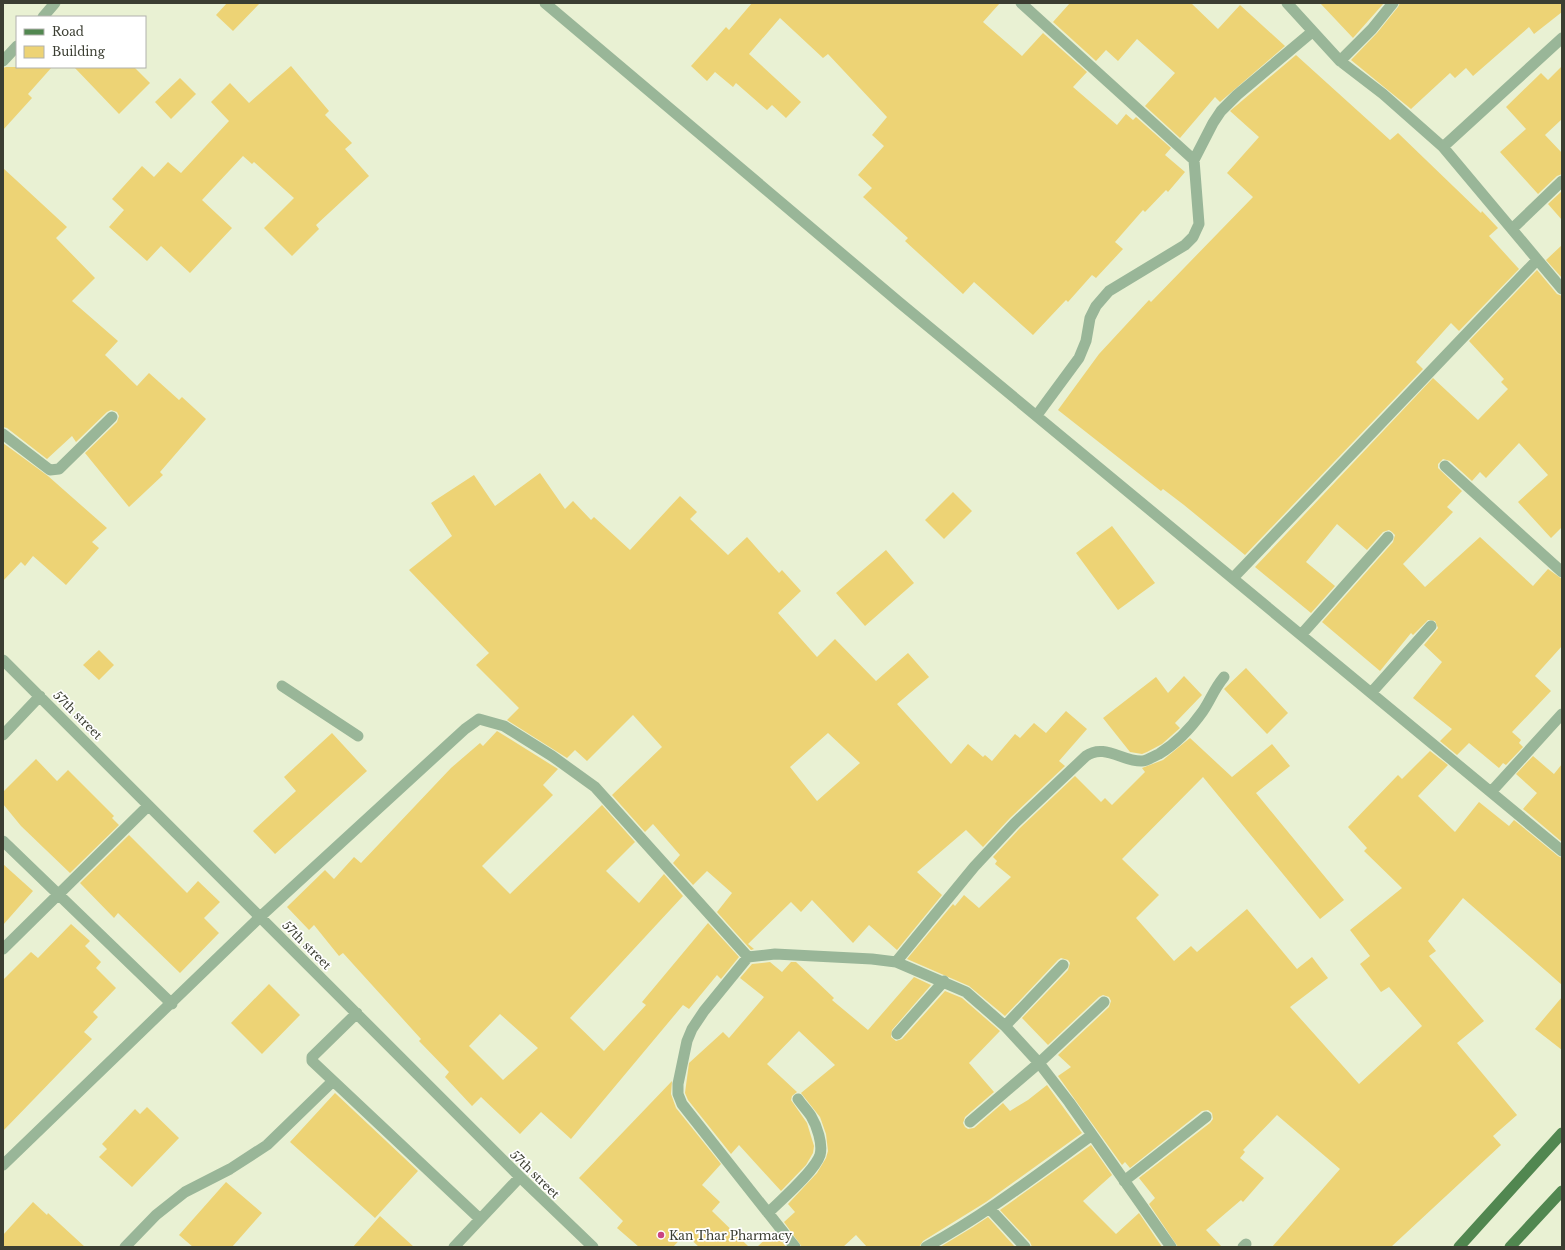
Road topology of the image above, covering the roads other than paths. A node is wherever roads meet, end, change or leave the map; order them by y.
1 (55, 3) edge
2 (545, 3) edge
3 (1022, 3) edge
4 (1287, 3) edge
5 (1393, 3) edge
6 (43, 16) edge
7 (1312, 32) junction
8 (1562, 38) edge
9 (16, 47) edge
10 (3, 61) edge
11 (1340, 61) junction
12 (1443, 147) junction
13 (1194, 160) junction
14 (1562, 182) edge
15 (1512, 229) junction
16 (1537, 260) junction
17 (1562, 289) edge
18 (1036, 415) junction
19 (112, 417) dead end
20 (3, 434) edge
21 (1445, 466) dead end
22 (1388, 537) dead end
23 (1562, 572) edge
24 (1234, 578) junction
25 (1431, 626) dead end
26 (1301, 635) junction
27 (3, 660) edge
28 (1224, 677) dead end
29 (282, 686) dead end
30 (1370, 692) junction
31 (40, 696) junction
32 (1562, 714) edge
33 (3, 735) edge
34 (358, 736) dead end
35 (1491, 792) junction
36 (148, 806) junction
37 (3, 841) edge
38 (1562, 851) edge
39 (59, 895) junction
40 (260, 917) junction
41 (3, 949) edge
42 (748, 957) junction
43 (896, 962) junction
44 (1063, 964) dead end
45 (944, 981) junction
46 (1104, 1002) dead end
47 (172, 1004) junction
48 (357, 1014) junction
49 (1005, 1026) junction
50 (896, 1034) dead end
51 (1039, 1063) junction
52 (333, 1081) junction
53 (798, 1099) dead end
54 (1206, 1117) dead end
55 (970, 1122) dead end
56 (1562, 1133) edge
57 (1092, 1134) junction
58 (3, 1165) edge
59 (520, 1177) junction
60 (1124, 1181) junction
61 (1561, 1193) edge
62 (990, 1208) junction
63 (768, 1214) junction
64 (480, 1219) junction
65 (125, 1247) edge
66 (454, 1247) edge
67 (593, 1247) edge
68 (795, 1247) edge
69 (926, 1247) edge
70 (1025, 1247) edge
71 (1171, 1247) edge
72 (1459, 1247) edge
73 (1510, 1247) edge

1 - 6 street
2 - 18 street
3 - 13 street
4 - 7 street
5 - 11 street
7 - 11 street
7 - 13 street
8 - 12 street
9 - 10 street
11 - 12 street
12 - 15 street
13 - 18 street
14 - 15 street
15 - 16 street
16 - 17 street
16 - 24 street
18 - 24 street
19 - 20 street
21 - 23 street
22 - 26 street
24 - 26 street
25 - 30 street
26 - 30 street
27 - 31 street, 57th street
28 - 43 street
29 - 34 street
30 - 35 street
31 - 33 street
31 - 36 street, 57th street
32 - 35 street
35 - 38 street
36 - 39 street
36 - 40 street, 57th street
37 - 39 street
39 - 41 street
39 - 47 street
40 - 42 street
40 - 47 street
40 - 48 street, 57th street
42 - 43 street
42 - 63 street
43 - 45 street
44 - 49 street
45 - 49 street
45 - 50 street
46 - 51 street
47 - 58 street
48 - 52 street
48 - 59 street, 57th street
49 - 51 street
51 - 55 street
51 - 57 street
52 - 64 street
52 - 65 street
53 - 63 street
54 - 60 street
56 - 72 main road
57 - 60 street
57 - 62 street
59 - 64 street
59 - 67 street, 57th street
60 - 71 street
61 - 73 main road
62 - 69 street
62 - 70 street
63 - 68 street
64 - 66 street

